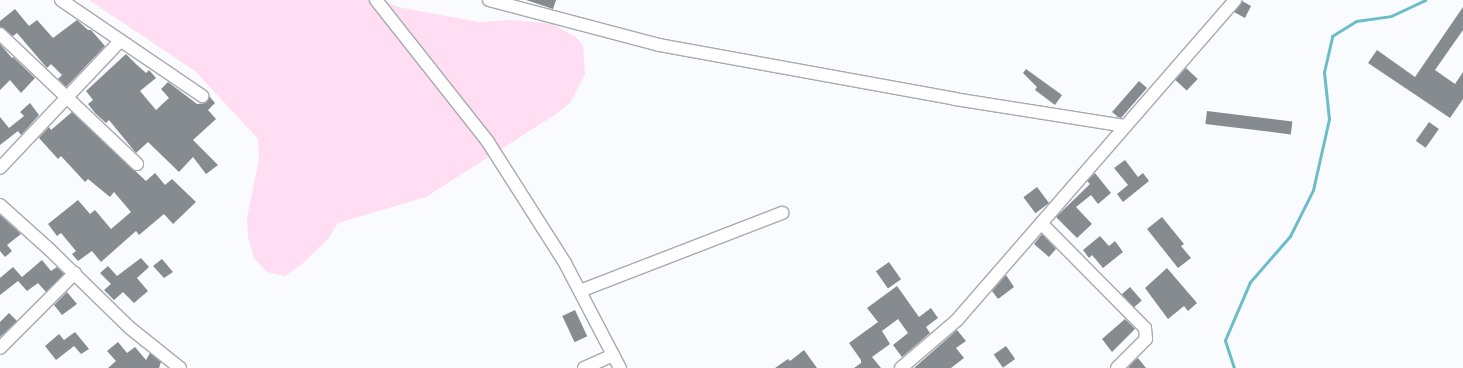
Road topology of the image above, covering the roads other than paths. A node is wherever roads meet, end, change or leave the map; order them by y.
1 (61, 0) edge
2 (376, 0) edge
3 (489, 0) edge
4 (1235, 0) edge
5 (0, 34) edge
6 (120, 41) junction
7 (68, 96) junction
8 (202, 96) dead end
9 (1125, 126) junction
10 (137, 164) dead end
11 (0, 168) edge
12 (0, 205) edge
13 (782, 213) dead end
14 (1041, 223) junction
15 (75, 274) junction
16 (580, 291) junction
17 (0, 348) edge
18 (613, 355) junction
19 (180, 368) edge
20 (584, 368) edge
21 (620, 368) edge
22 (901, 368) edge
23 (1117, 368) edge

1 - 6 street
2 - 16 street
3 - 9 street
4 - 9 street
5 - 7 street
6 - 7 street
6 - 8 street
7 - 10 street
7 - 11 street
9 - 14 street
12 - 15 street
13 - 16 street
14 - 22 street
14 - 23 street
15 - 17 street
15 - 19 street
16 - 18 street
18 - 20 street
18 - 21 street

